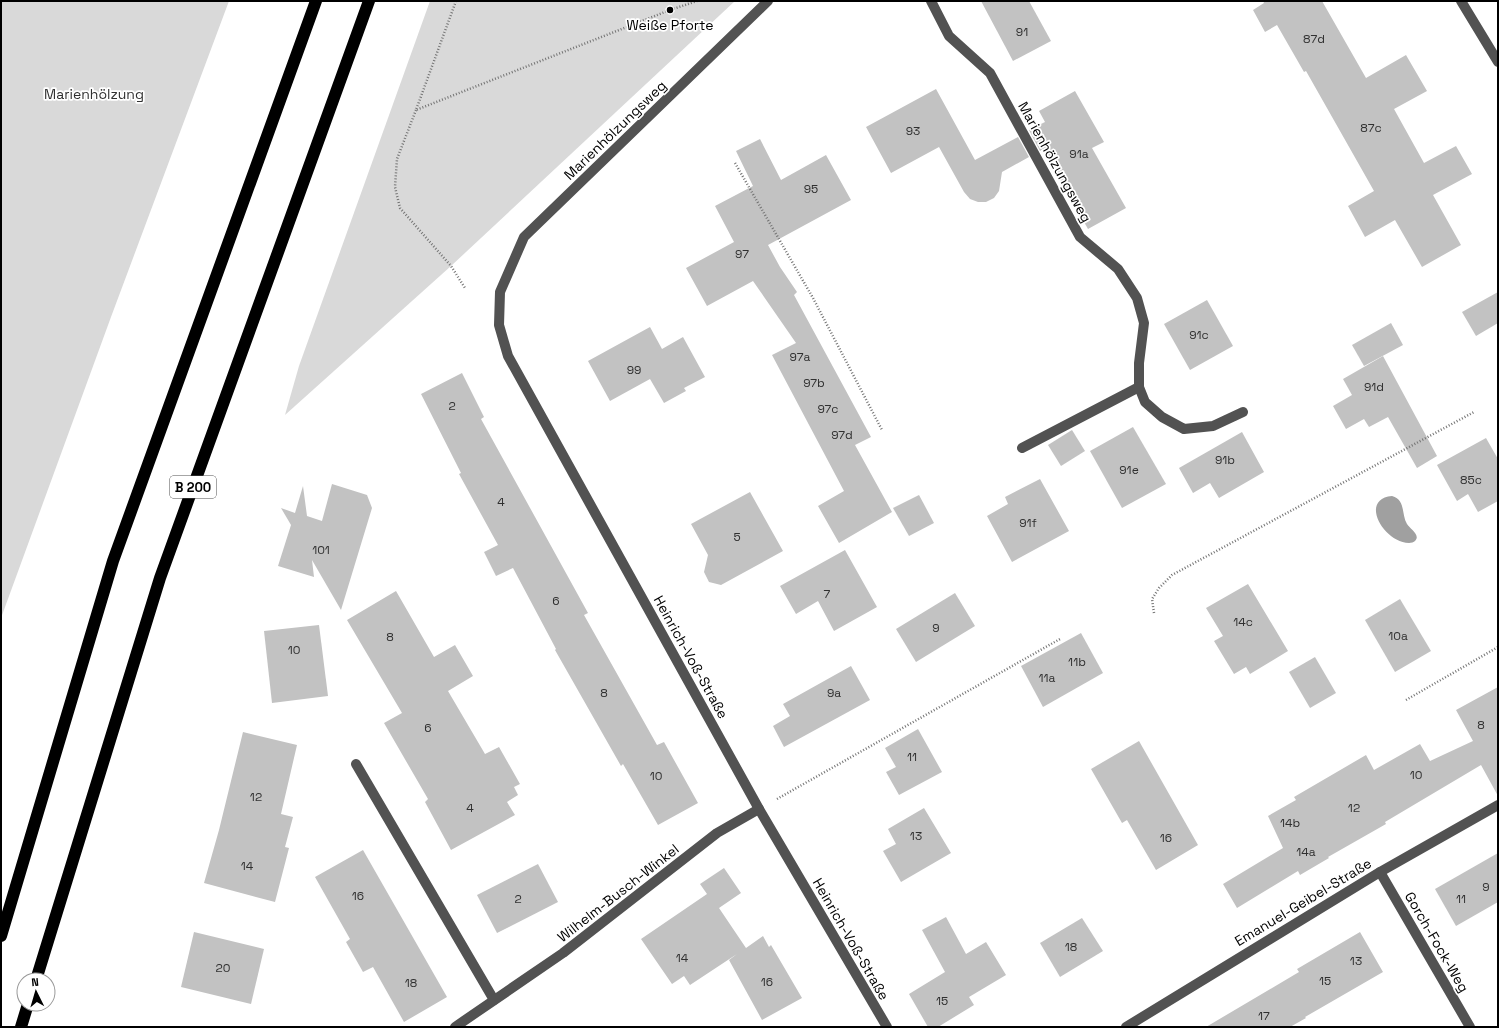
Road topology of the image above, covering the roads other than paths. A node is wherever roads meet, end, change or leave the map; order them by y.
1 (316, 1) edge
2 (369, 1) edge
3 (768, 1) edge
4 (931, 1) edge
5 (1461, 1) edge
6 (1498, 62) edge
7 (500, 292) joint
8 (1139, 387) junction
9 (1243, 412) dead end
10 (1022, 448) dead end
11 (356, 764) dead end
12 (1498, 805) edge
13 (759, 809) junction
14 (1380, 872) junction
15 (1, 936) edge
16 (38, 972) edge
17 (494, 1000) junction
18 (26, 1012) edge
19 (21, 1027) edge
20 (455, 1027) edge
21 (887, 1027) edge
22 (1126, 1027) edge
23 (1470, 1027) edge

1 - 15 highway
2 - 16 highway, B 200
3 - 7 street, Marienhölzungsweg
4 - 8 street, Marienhölzungsweg
5 - 6 street
7 - 13 street, Heinrich-Voß-Straße
8 - 9 street, Marienhölzungsweg
8 - 10 street
11 - 17 street
12 - 14 street, Emanuel-Geibel-Straße
13 - 17 street, Wilhelm-Busch-Winkel
13 - 21 street, Heinrich-Voß-Straße
14 - 22 street, Emanuel-Geibel-Straße
14 - 23 street, Gorch-Fock-Weg
17 - 20 street, Wilhelm-Busch-Winkel
18 - 19 highway

